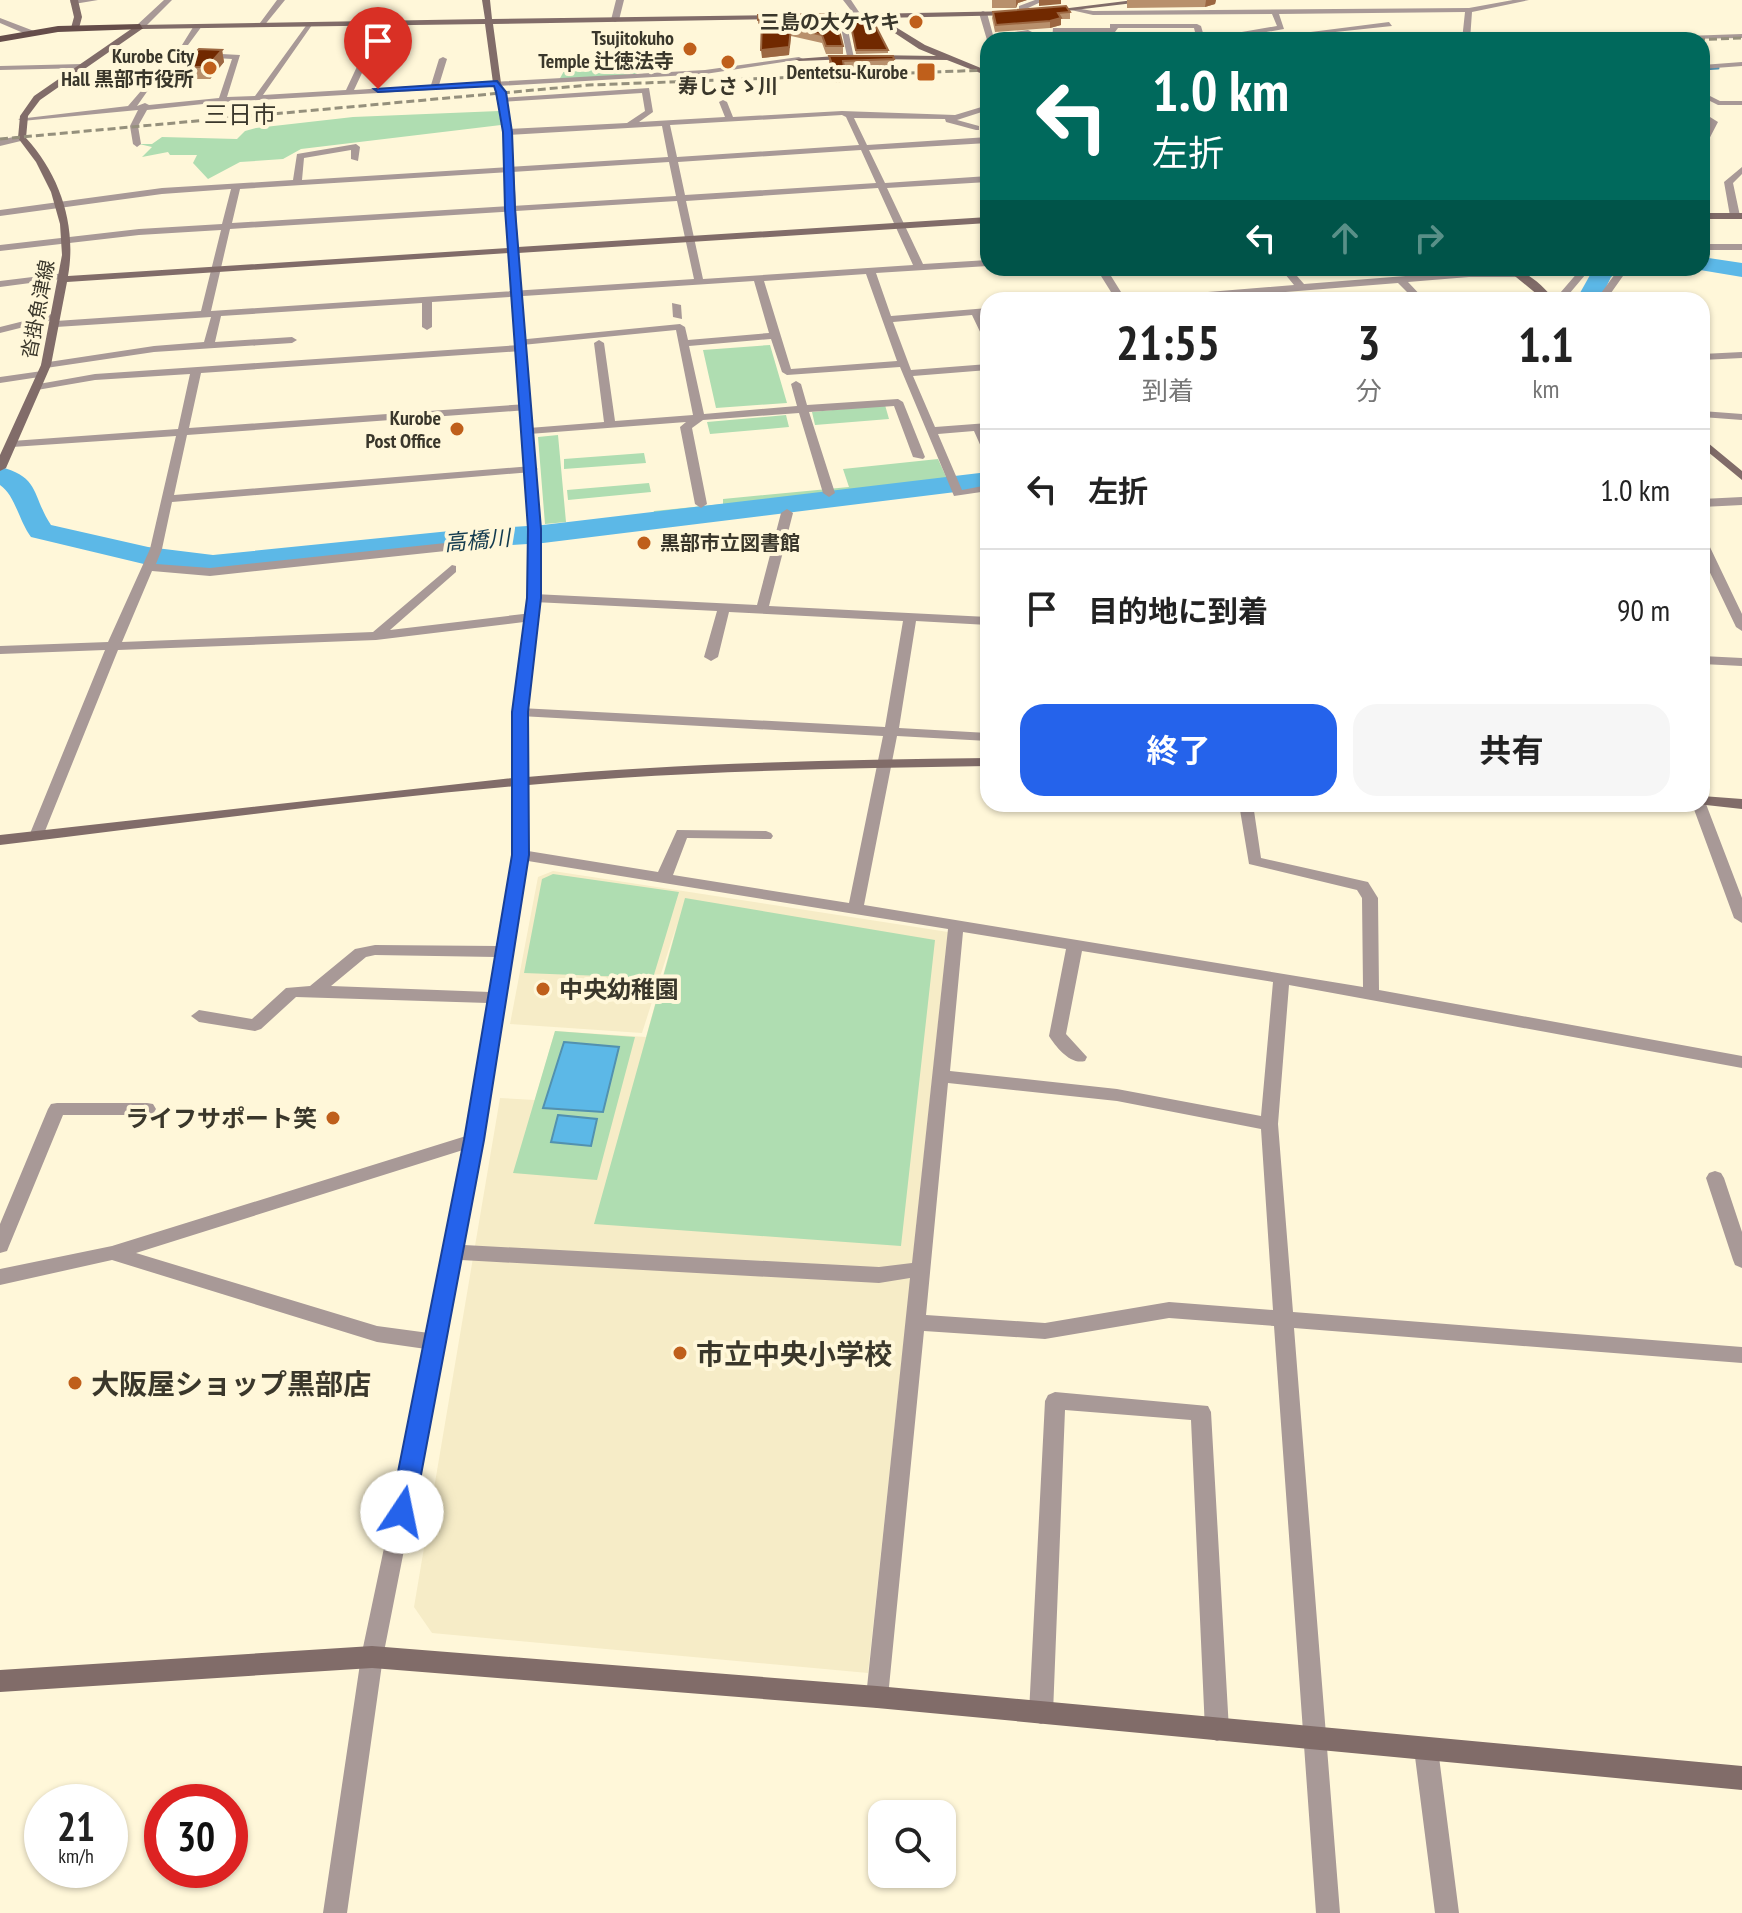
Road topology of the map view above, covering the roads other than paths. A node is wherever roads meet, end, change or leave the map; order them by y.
1 (94, 0) edge
2 (168, 0) edge
3 (281, 0) edge
4 (486, 0) edge
5 (620, 0) edge
6 (847, 0) edge
7 (1041, 0) edge
8 (1155, 0) edge
9 (1209, 0) edge
10 (1525, 0) edge
11 (74, 1) edge
12 (1324, 1) edge
13 (1339, 1) edge
14 (1219, 4) dead end
15 (1075, 10) junction
16 (1383, 10) junction
17 (1469, 10) junction
18 (1346, 11) junction
19 (1275, 12) junction
20 (1293, 12) junction
21 (983, 13) junction
22 (1022, 13) junction
23 (1107, 13) junction
24 (841, 16) junction
25 (860, 16) junction
26 (873, 16) junction
27 (786, 17) edge
28 (801, 17) edge
29 (0, 20) edge
30 (615, 20) junction
31 (489, 22) junction
32 (381, 24) junction
33 (260, 25) junction
34 (308, 25) junction
35 (198, 26) junction
36 (140, 27) junction
37 (75, 28) junction
38 (1114, 28) junction
39 (988, 32) edge
40 (1056, 32) edge
41 (1116, 32) edge
42 (1199, 32) edge
43 (1255, 32) edge
44 (1307, 32) edge
45 (1333, 32) edge
46 (1467, 32) edge
47 (31, 33) junction
48 (1742, 36) edge
49 (1710, 37) edge
50 (0, 39) edge
51 (185, 43) dead end
52 (201, 55) edge
53 (851, 56) junction
54 (946, 58) junction
55 (443, 59) dead end
56 (1742, 64) edge
57 (82, 66) junction
58 (1710, 66) edge
59 (1, 71) edge
60 (980, 71) edge
61 (497, 83) junction
62 (147, 86) dead end
63 (435, 86) junction
64 (350, 91) junction
65 (258, 97) junction
66 (1710, 98) edge
67 (222, 100) junction
68 (502, 100) junction
69 (723, 102) dead end
70 (1742, 103) edge
71 (145, 105) junction
72 (132, 107) junction
73 (980, 109) edge
74 (849, 115) junction
75 (952, 117) junction
76 (22, 119) junction
77 (730, 119) junction
78 (665, 122) junction
79 (629, 125) junction
80 (976, 128) dead end
81 (508, 132) junction
82 (22, 138) junction
83 (980, 140) edge
84 (0, 143) edge
85 (137, 144) dead end
86 (863, 147) junction
87 (355, 159) dead end
88 (672, 159) junction
89 (508, 169) junction
90 (1742, 170) edge
91 (980, 180) edge
92 (297, 182) junction
93 (1728, 182) junction
94 (1742, 183) edge
95 (236, 186) junction
96 (881, 186) junction
97 (682, 198) junction
98 (58, 205) junction
99 (510, 209) junction
100 (0, 213) edge
101 (1710, 216) edge
102 (1738, 216) edge
103 (980, 220) edge
104 (899, 225) junction
105 (228, 227) junction
106 (68, 239) junction
107 (691, 239) junction
108 (1710, 247) edge
109 (1742, 247) edge
110 (0, 248) edge
111 (514, 250) junction
112 (980, 263) edge
113 (919, 267) junction
114 (214, 270) junction
115 (870, 271) junction
116 (1292, 276) edge
117 (1450, 276) edge
118 (1523, 276) edge
119 (1618, 276) dead end
120 (65, 278) junction
121 (758, 278) junction
122 (1402, 281) junction
123 (699, 282) junction
124 (0, 284) edge
125 (1302, 288) junction
126 (1250, 292) edge
127 (1412, 292) edge
128 (1542, 292) edge
129 (1607, 292) edge
130 (518, 295) junction
131 (427, 301) junction
132 (676, 305) dead end
133 (975, 312) junction
134 (980, 312) edge
135 (210, 316) junction
136 (887, 319) junction
137 (56, 320) junction
138 (625, 321) dead end
139 (679, 322) junction
140 (980, 322) edge
141 (427, 327) dead end
142 (0, 330) edge
143 (775, 336) junction
144 (292, 340) dead end
145 (599, 343) dead end
146 (683, 343) junction
147 (209, 345) junction
148 (521, 345) junction
149 (1742, 355) edge
150 (1710, 357) edge
151 (980, 367) edge
152 (906, 368) junction
153 (44, 370) junction
154 (196, 372) junction
155 (0, 380) edge
156 (796, 384) dead end
157 (37, 387) junction
158 (527, 407) junction
159 (803, 409) junction
160 (1710, 415) edge
161 (1742, 417) edge
162 (699, 418) junction
163 (610, 425) junction
164 (980, 427) edge
165 (529, 431) junction
166 (931, 431) junction
167 (181, 432) junction
168 (12, 444) junction
169 (1710, 448) edge
170 (919, 457) dead end
171 (0, 468) edge
172 (532, 469) junction
173 (1742, 477) edge
174 (980, 490) edge
175 (829, 493) dead end
176 (167, 499) junction
177 (1742, 501) edge
178 (1710, 503) edge
179 (701, 504) dead end
180 (787, 513) dead end
181 (455, 546) dead end
182 (1710, 560) edge
183 (147, 567) junction
184 (452, 569) dead end
185 (534, 598) junction
186 (724, 607) junction
187 (762, 609) junction
188 (532, 617) junction
189 (910, 617) junction
190 (980, 621) edge
191 (1742, 627) edge
192 (376, 636) junction
193 (113, 646) junction
194 (0, 650) edge
195 (711, 657) dead end
196 (1710, 660) edge
197 (1742, 662) edge
198 (520, 712) junction
199 (891, 732) junction
200 (980, 737) edge
201 (980, 762) edge
202 (884, 764) junction
203 (520, 783) junction
204 (1710, 803) edge
205 (1742, 804) edge
206 (1247, 812) edge
207 (1704, 812) edge
208 (36, 836) junction
209 (766, 836) dead end
210 (0, 840) edge
211 (521, 855) junction
212 (664, 877) junction
213 (1739, 900) edge
214 (856, 908) junction
215 (1742, 918) edge
216 (956, 926) junction
217 (1075, 945) junction
218 (505, 952) junction
219 (1281, 978) junction
220 (314, 991) junction
221 (1371, 994) junction
222 (498, 998) junction
223 (199, 1016) dead end
224 (1079, 1057) dead end
225 (1742, 1062) edge
226 (939, 1076) junction
227 (147, 1109) dead end
228 (1269, 1124) junction
229 (474, 1140) junction
230 (1715, 1178) dead end
231 (0, 1246) edge
232 (453, 1252) junction
233 (112, 1253) junction
234 (1742, 1260) edge
235 (922, 1269) junction
236 (0, 1277) edge
237 (1284, 1319) junction
238 (917, 1322) junction
239 (437, 1342) junction
240 (1742, 1355) edge
241 (372, 1657) junction
242 (0, 1681) edge
243 (877, 1697) junction
244 (1041, 1713) junction
245 (1217, 1730) junction
246 (1313, 1739) junction
247 (1426, 1749) junction
248 (1742, 1778) edge
249 (335, 1913) edge
250 (1328, 1913) edge
251 (1447, 1913) edge

1 - 11 street
2 - 36 street
3 - 33 street
4 - 31 street
5 - 30 street
6 - 25 street
7 - 22 street
8 - 15 street
9 - 14 street
10 - 17 street
11 - 37 street
12 - 13 street
12 - 18 street
15 - 22 street
15 - 23 street
16 - 17 street
16 - 18 street
16 - 45 street
17 - 46 street
18 - 20 street
19 - 20 street
19 - 23 street
19 - 43 street
20 - 44 street
21 - 22 street
21 - 26 street
21 - 39 street
23 - 38 street
24 - 25 street
24 - 28 street
24 - 53 street
25 - 26 street
26 - 54 street
27 - 30 street
29 - 47 street
30 - 31 street
31 - 32 street
31 - 61 street
32 - 34 street
32 - 64 street
33 - 34 street
33 - 35 street
34 - 65 street
35 - 36 street
35 - 51 street
36 - 37 main road
36 - 57 street
37 - 47 main road
38 - 40 street
38 - 41 street
38 - 42 street
47 - 50 main road
48 - 49 street
52 - 67 street
53 - 54 street
53 - 61 street
54 - 60 street
55 - 63 street
56 - 58 street
57 - 59 street
57 - 76 street
61 - 63 street
61 - 68 street
62 - 72 street
63 - 64 street
64 - 65 street
65 - 67 street
66 - 70 street
67 - 71 street
68 - 79 street
68 - 81 street
69 - 77 street
71 - 72 street
71 - 85 street
72 - 76 street
73 - 75 street
74 - 75 street
74 - 77 street
74 - 86 street
75 - 80 street
76 - 82 street
77 - 78 street
78 - 79 street
78 - 88 street
79 - 81 street
81 - 89 street
82 - 84 street
82 - 98 street, 沓掛魚津線
83 - 86 street
86 - 88 street
86 - 96 street
87 - 92 street
88 - 89 street
88 - 97 street
89 - 92 street
89 - 99 street
90 - 93 street
91 - 96 street
92 - 95 street
93 - 94 street
93 - 102 street
95 - 98 street
95 - 105 street
96 - 97 street
96 - 104 street
97 - 99 street
97 - 107 street
98 - 100 street
98 - 106 street, 沓掛魚津線
99 - 105 street
99 - 111 street
101 - 102 street
103 - 104 street
104 - 107 street
104 - 113 street
105 - 106 street
105 - 114 street
106 - 110 street
106 - 120 street, 沓掛魚津線
107 - 111 street
107 - 123 street
108 - 109 street
111 - 114 street
111 - 130 street
112 - 113 street
113 - 115 street
114 - 120 street
114 - 135 street
115 - 121 street
115 - 136 street
116 - 125 street
117 - 122 street
118 - 128 street
119 - 129 street
120 - 124 street
120 - 137 street, 沓掛魚津線
121 - 123 street
121 - 143 street
122 - 125 street
122 - 127 street
123 - 130 street
125 - 126 street
130 - 131 street
130 - 148 street
131 - 135 street
131 - 141 street
132 - 139 street
133 - 134 street
133 - 136 street
133 - 140 street
135 - 137 street
135 - 147 street
136 - 152 street
137 - 142 street
137 - 153 street, 沓掛魚津線
138 - 139 street
139 - 146 street
139 - 148 street
143 - 146 street
143 - 152 street
144 - 147 street
145 - 163 street
146 - 162 street
147 - 153 street
148 - 154 street
148 - 158 street
149 - 150 street
151 - 152 street
152 - 166 street
153 - 155 street
153 - 157 street, 沓掛魚津線
154 - 157 street
154 - 167 street
156 - 159 street
157 - 168 street, 沓掛魚津線
158 - 165 street
158 - 167 street
159 - 162 street
159 - 170 street
159 - 175 street
160 - 161 street
162 - 163 street
162 - 179 street
163 - 165 street
164 - 166 street
165 - 172 street
166 - 174 street
167 - 168 street
167 - 176 street
168 - 171 street, 沓掛魚津線
169 - 173 street
172 - 176 street
172 - 185 street
176 - 183 street
177 - 178 street
180 - 187 street
181 - 183 street
182 - 191 street
183 - 193 street
184 - 192 street
185 - 186 street
185 - 188 street
186 - 187 street
186 - 195 street
187 - 189 street
188 - 192 street
188 - 198 street
189 - 190 street
189 - 199 street
192 - 193 street
193 - 194 street
193 - 208 street
196 - 197 street
198 - 199 street
198 - 203 street
199 - 200 street
199 - 202 street
201 - 202 street
202 - 203 street
202 - 214 street
203 - 208 street
203 - 211 street
204 - 205 street
206 - 221 street
207 - 213 street
208 - 210 street
209 - 212 street
211 - 212 street
211 - 218 street
212 - 214 street
213 - 215 street
214 - 216 street
216 - 217 street
216 - 226 street
217 - 219 street
217 - 224 street
218 - 220 street
218 - 222 street
219 - 221 street
219 - 228 street
220 - 222 street
220 - 223 street
221 - 225 street
222 - 229 street
226 - 228 street
226 - 235 street
227 - 231 street
228 - 237 street
229 - 232 street
229 - 233 street
230 - 234 street
232 - 235 street
232 - 239 street
233 - 236 street
233 - 239 street
235 - 238 street
237 - 238 street
237 - 240 street
237 - 246 street
238 - 243 street
239 - 241 street
241 - 242 street
241 - 243 street
241 - 249 street
243 - 244 street
244 - 245 street
244 - 245 street
245 - 246 street
246 - 247 street
246 - 250 street
247 - 248 street
247 - 251 street

